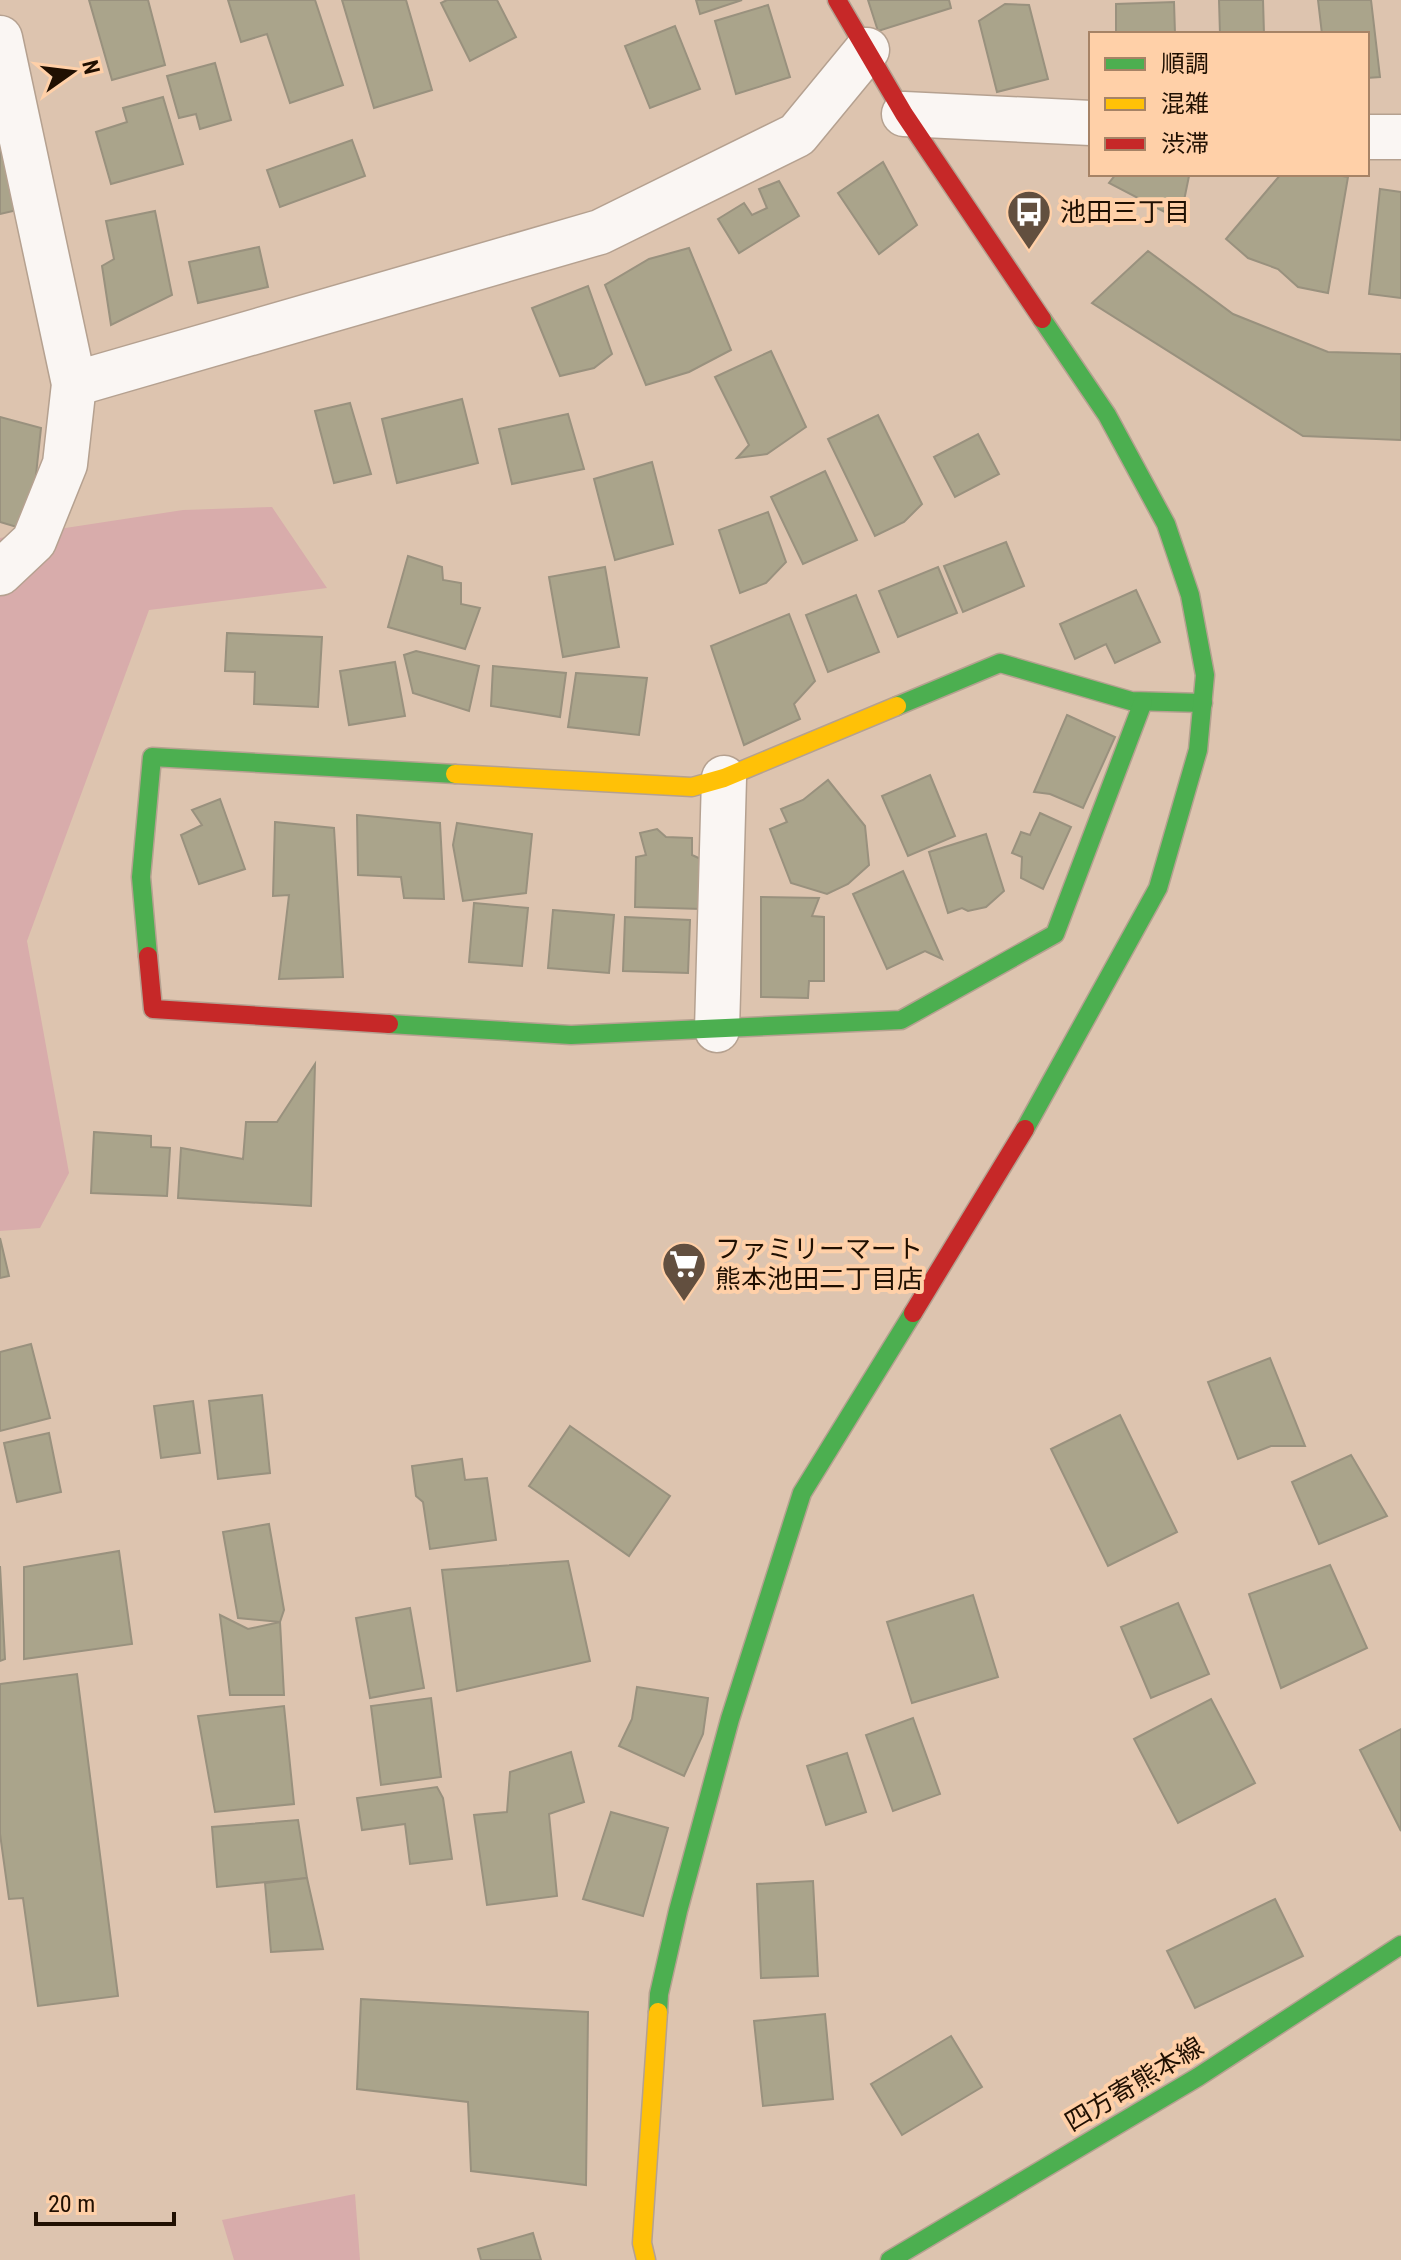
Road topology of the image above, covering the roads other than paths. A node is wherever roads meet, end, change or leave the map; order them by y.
1 (837, 0) edge
2 (0, 38) edge
3 (867, 50) junction
4 (904, 114) junction
5 (1089, 123) edge
6 (1369, 137) edge
7 (1401, 137) edge
8 (74, 384) junction
9 (0, 573) edge
10 (1143, 702) junction
11 (1203, 703) junction
12 (724, 778) junction
13 (717, 1030) junction
14 (1401, 1945) edge
15 (646, 2260) edge
16 (890, 2260) edge

1 - 3 street
2 - 8 street
3 - 4 street
3 - 8 street
4 - 5 street
4 - 11 street
6 - 7 street
8 - 9 street
10 - 11 street
10 - 12 street
10 - 13 street
11 - 15 street
12 - 13 street
12 - 13 street
14 - 16 street, 四方寄熊本線

